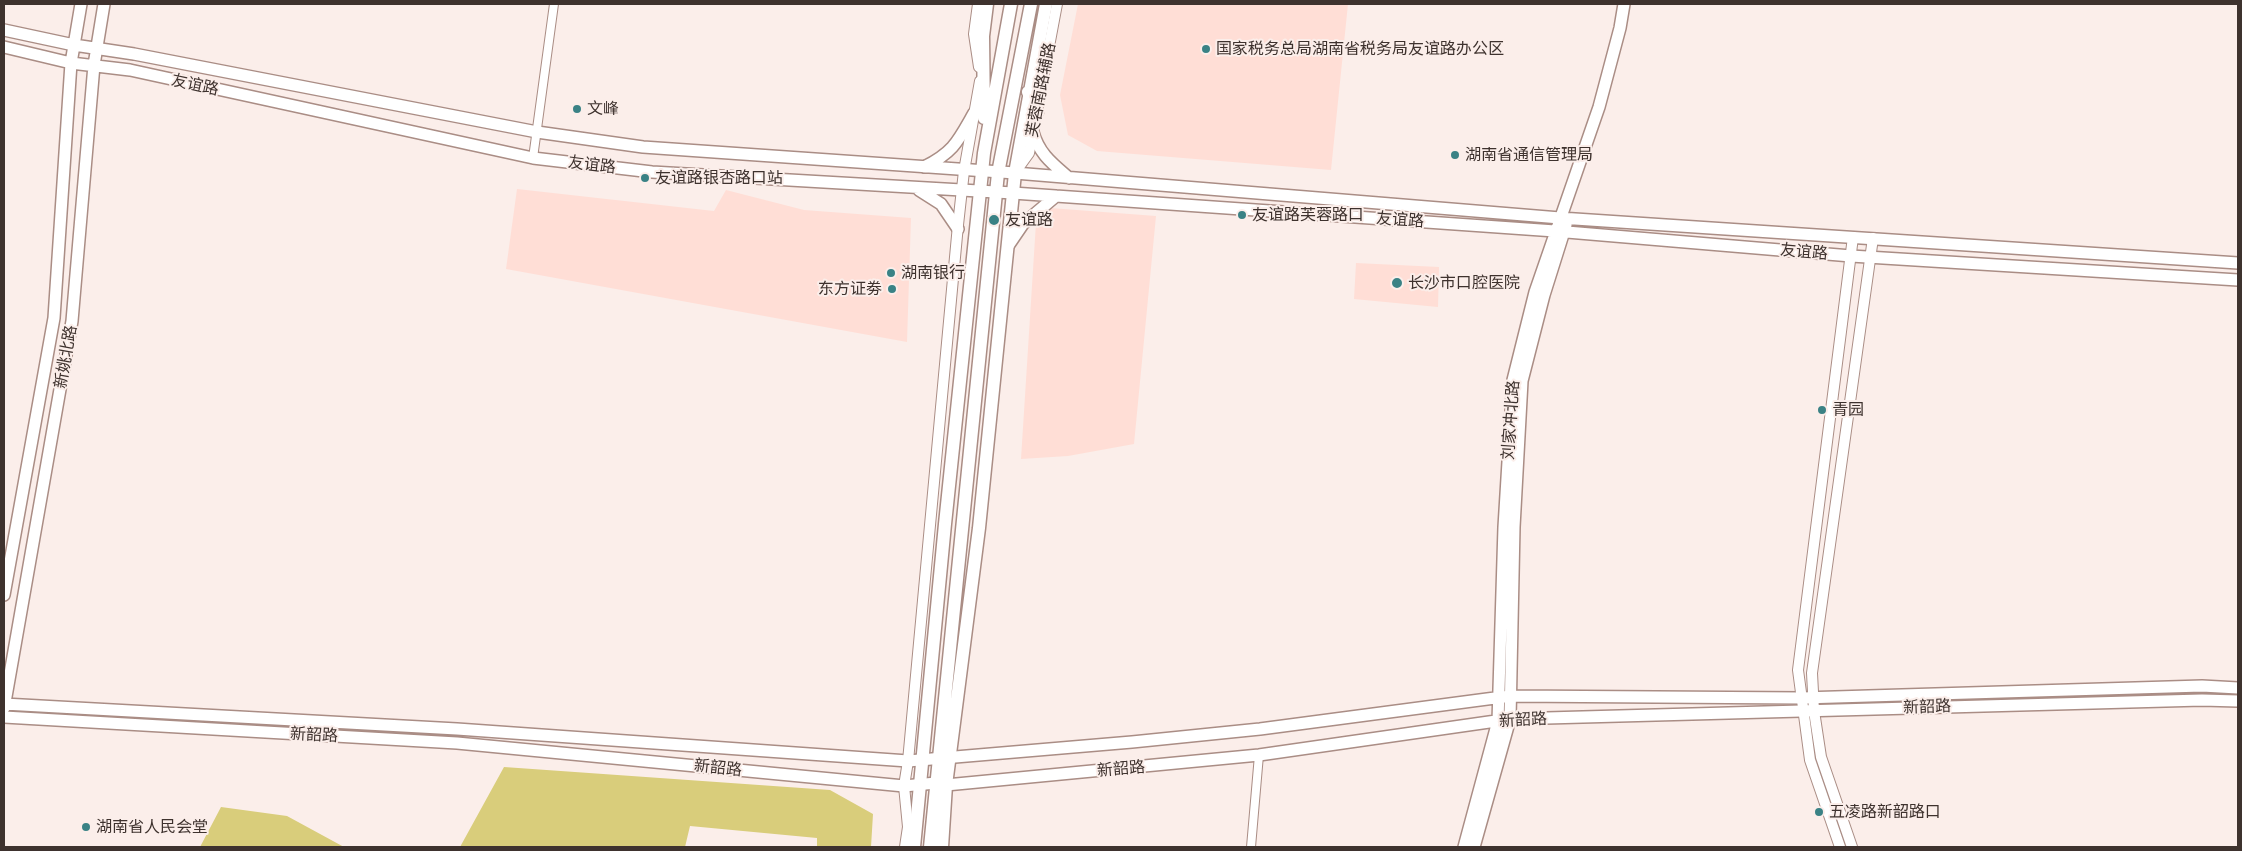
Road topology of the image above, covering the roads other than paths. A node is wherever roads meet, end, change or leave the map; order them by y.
1 (81, 4) edge
2 (104, 4) edge
3 (554, 4) edge
4 (978, 4) edge
5 (987, 4) edge
6 (1011, 4) edge
7 (1031, 4) edge
8 (1046, 4) edge
9 (1057, 4) edge
10 (1624, 4) edge
11 (1629, 4) edge
12 (4, 30) edge
13 (983, 36) junction
14 (74, 45) junction
15 (4, 47) edge
16 (97, 48) junction
17 (71, 63) junction
18 (94, 65) junction
19 (1018, 69) junction
20 (980, 78) junction
21 (1028, 93) junction
22 (1037, 112) junction
23 (974, 113) junction
24 (537, 132) junction
25 (1033, 132) junction
26 (984, 153) junction
27 (533, 158) junction
28 (924, 168) junction
29 (964, 171) junction
30 (982, 172) junction
31 (998, 173) junction
32 (1015, 173) junction
33 (1069, 178) junction
34 (917, 189) junction
35 (962, 191) junction
36 (980, 192) junction
37 (995, 193) junction
38 (1013, 193) junction
39 (1056, 196) junction
40 (1564, 218) junction
41 (958, 229) junction
42 (1560, 232) junction
43 (1854, 237) junction
44 (1873, 238) junction
45 (1008, 246) junction
46 (1851, 256) junction
47 (1870, 257) junction
48 (2238, 263) edge
49 (2238, 280) edge
50 (4, 595) edge
51 (2238, 688) edge
52 (1510, 696) junction
53 (1813, 697) junction
54 (1498, 698) junction
55 (1801, 698) junction
56 (2238, 701) edge
57 (4, 705) edge
58 (1808, 711) junction
59 (4, 717) edge
60 (1510, 719) junction
61 (1498, 721) junction
62 (1259, 755) junction
63 (945, 758) junction
64 (924, 760) junction
65 (908, 761) junction
66 (921, 784) junction
67 (941, 784) junction
68 (904, 786) junction
69 (905, 847) edge
70 (914, 847) edge
71 (930, 847) edge
72 (942, 847) edge
73 (1251, 847) edge
74 (1464, 847) edge
75 (1474, 847) edge
76 (1840, 847) edge
77 (1852, 847) edge

1 - 14 main road, 新姚北路
2 - 16 main road, 新姚北路
3 - 24 street
4 - 20 street
5 - 13 main road
6 - 26 main road
7 - 19 main road
8 - 21 main road
9 - 22 street, 芙蓉南路辅路
10 - 40 main road, 刘家冲北路
11 - 40 main road, 刘家冲北路
12 - 14 main road, 友谊路
13 - 20 main road
13 - 26 main road
14 - 16 main road, 友谊路
14 - 17 main road, 新姚北路
15 - 17 main road, 友谊路
16 - 18 main road, 新姚北路
16 - 24 main road, 友谊路
17 - 18 main road, 友谊路
17 - 50 main road, 新姚北路
18 - 27 main road, 友谊路
18 - 57 main road, 新姚北路
19 - 21 main road
19 - 31 main road
20 - 23 street
21 - 22 main road
21 - 32 main road
22 - 25 street, 芙蓉南路辅路
23 - 28 main road
23 - 29 street
24 - 27 street
24 - 28 main road, 友谊路
25 - 32 street, 芙蓉南路辅路
25 - 33 main road
26 - 30 main road
27 - 34 main road, 友谊路
28 - 29 main road, 友谊路
29 - 30 main road, 友谊路
29 - 35 street
30 - 31 main road, 友谊路
30 - 36 main road
31 - 32 main road, 友谊路
31 - 37 main road
32 - 33 main road, 友谊路
32 - 38 main road
33 - 40 main road, 友谊路
34 - 35 main road, 友谊路
34 - 41 main road
35 - 36 main road, 友谊路
35 - 41 street
36 - 37 main road, 友谊路
36 - 64 main road
37 - 38 main road, 友谊路
37 - 63 main road
38 - 39 main road, 友谊路
38 - 45 main road
39 - 42 main road, 友谊路
39 - 45 main road
40 - 42 main road, 刘家冲北路
40 - 43 main road, 友谊路
41 - 65 street
42 - 46 main road, 友谊路
42 - 52 main road, 刘家冲北路
42 - 54 main road, 刘家冲北路
43 - 44 main road, 友谊路
43 - 46 street
44 - 47 street
44 - 48 main road, 友谊路
45 - 63 main road
46 - 47 main road, 友谊路
46 - 55 street
47 - 49 main road, 友谊路
47 - 53 street
51 - 53 main road, 新韶路
52 - 54 main road, 新韶路
52 - 55 main road, 新韶路
52 - 60 main road, 刘家冲北路
53 - 55 main road, 新韶路
53 - 58 street
54 - 61 main road, 刘家冲北路
54 - 63 main road, 新韶路
55 - 58 street
56 - 58 main road, 新韶路
57 - 65 main road, 新韶路
58 - 60 main road, 新韶路
58 - 76 street
58 - 77 street
59 - 68 main road, 新韶路
60 - 61 main road, 新韶路
60 - 75 main road, 刘家冲北路
61 - 62 main road, 新韶路
61 - 74 main road, 刘家冲北路
62 - 67 main road, 新韶路
62 - 73 street
63 - 64 main road, 新韶路
63 - 67 main road
64 - 65 main road, 新韶路
64 - 66 main road
65 - 68 street
66 - 67 main road, 新韶路
66 - 68 main road, 新韶路
66 - 70 main road
67 - 71 main road
67 - 72 main road
68 - 69 street

